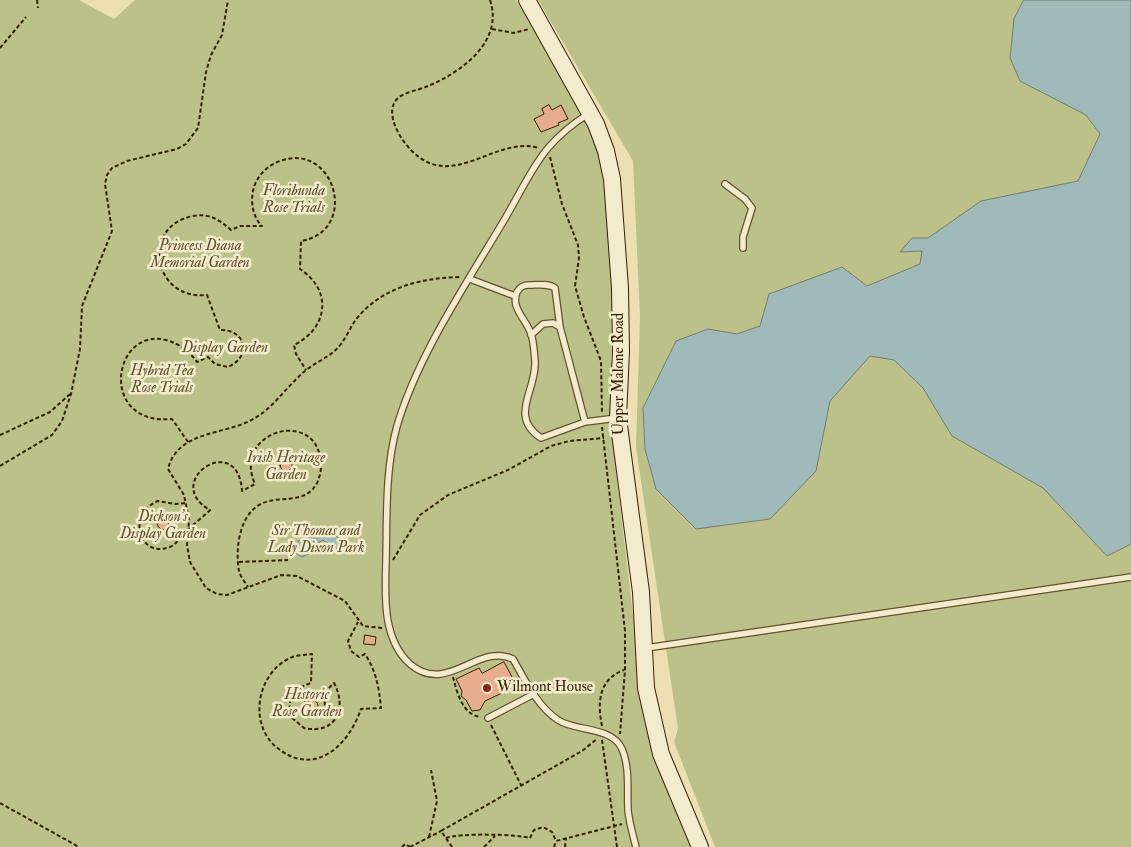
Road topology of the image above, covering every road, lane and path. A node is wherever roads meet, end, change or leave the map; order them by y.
1 (37, 0) edge
2 (228, 0) edge
3 (490, 0) edge
4 (527, 0) edge
5 (38, 8) dead end
6 (26, 17) dead end
7 (541, 24) junction
8 (492, 29) junction
9 (0, 48) edge
10 (590, 112) junction
11 (545, 152) junction
12 (725, 184) dead end
13 (742, 248) dead end
14 (470, 279) junction
15 (515, 296) junction
16 (560, 327) junction
17 (531, 334) junction
18 (306, 370) junction
19 (71, 394) junction
20 (618, 418) junction
21 (601, 419) junction
22 (585, 422) junction
23 (0, 436) edge
24 (604, 438) junction
25 (188, 442) junction
26 (0, 466) edge
27 (186, 503) junction
28 (188, 531) junction
29 (288, 560) dead end
30 (239, 562) junction
31 (386, 566) junction
32 (1131, 577) edge
33 (248, 588) junction
34 (358, 622) junction
35 (388, 626) junction
36 (644, 648) junction
37 (625, 670) junction
38 (452, 672) junction
39 (534, 694) junction
40 (312, 706) dead end
41 (488, 718) junction
42 (602, 733) junction
43 (618, 742) junction
44 (432, 770) dead end
45 (522, 786) junction
46 (0, 804) edge
47 (630, 822) junction
48 (612, 825) junction
49 (441, 831) junction
50 (495, 836) junction
51 (429, 837) junction
52 (446, 838) junction
53 (566, 838) junction
54 (556, 841) junction
55 (79, 847) edge
56 (402, 847) edge
57 (410, 847) edge
58 (452, 847) edge
59 (484, 847) edge
60 (554, 847) edge
61 (565, 847) edge
62 (617, 847) edge
63 (636, 847) edge
64 (700, 847) edge

1 - 5 path
2 - 19 path
3 - 8 path
4 - 7 main road, Upper Malone Road
6 - 9 path
7 - 8 path
7 - 10 main road, Upper Malone Road
8 - 11 path
10 - 11 lane
10 - 20 main road, Upper Malone Road
11 - 14 lane
11 - 21 path
12 - 13 lane
14 - 15 lane
14 - 18 path
14 - 31 lane
15 - 16 lane
15 - 17 lane
16 - 17 lane
16 - 22 lane
17 - 22 lane
18 - 25 path
18 - 25 path
19 - 23 path
19 - 26 path
20 - 21 lane
20 - 36 main road, Upper Malone Road
21 - 22 lane
21 - 24 path
24 - 31 path
24 - 37 path
25 - 27 path
27 - 28 path
27 - 28 path
28 - 30 path
28 - 33 path
29 - 30 path
30 - 33 path
31 - 35 lane
32 - 36 lane
33 - 34 path
34 - 35 path
34 - 40 path
35 - 38 lane
36 - 64 main road, Upper Malone Road
37 - 42 path
37 - 43 path
38 - 39 lane
38 - 41 path
39 - 41 lane
39 - 42 lane
41 - 45 path
42 - 43 lane
42 - 45 path
42 - 48 path
43 - 47 lane
44 - 51 path
45 - 49 path
46 - 55 path
47 - 48 path
47 - 63 lane
48 - 53 path
48 - 62 path
49 - 51 path
49 - 52 path
50 - 52 path
50 - 54 path
50 - 59 path
51 - 57 path
52 - 58 path
53 - 54 path
53 - 61 path
54 - 60 path
56 - 57 path

